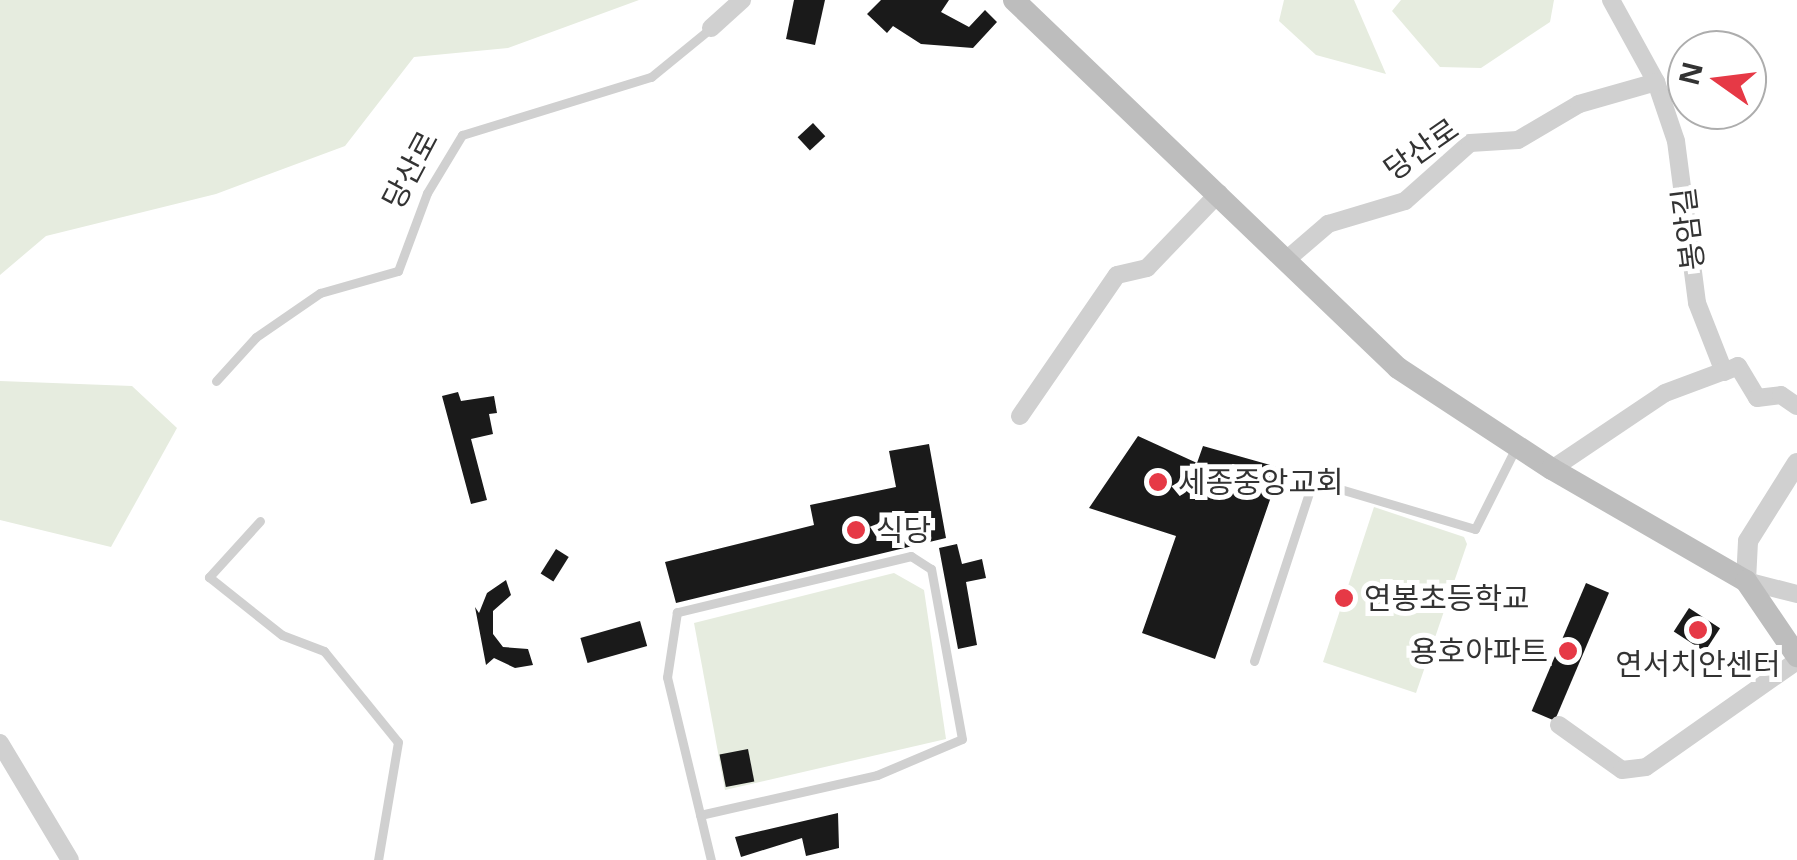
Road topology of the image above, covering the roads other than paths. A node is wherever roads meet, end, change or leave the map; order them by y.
1 (742, 0) edge
2 (1014, 0) edge
3 (1611, 0) edge
4 (711, 28) joint
5 (1656, 82) junction
6 (1219, 193) junction
7 (1285, 261) junction
8 (1724, 370) junction
9 (216, 381) dead end
10 (1797, 406) edge
11 (1020, 416) dead end
12 (1516, 446) junction
13 (1797, 463) edge
14 (1552, 469) junction
15 (260, 521) dead end
16 (1746, 581) junction
17 (1797, 594) edge
18 (1797, 658) edge
19 (1254, 661) dead end
20 (1560, 726) dead end
21 (0, 743) edge
22 (700, 815) junction
23 (70, 860) edge
24 (378, 860) edge
25 (711, 860) edge

1 - 4 street, 당산로
2 - 6 main road
3 - 5 street, 봉암길
4 - 9 lane, 당산로
5 - 7 street, 당산로
5 - 8 street, 봉암길
6 - 7 main road
6 - 11 street
7 - 12 main road
8 - 10 street, 봉암길
8 - 14 street
12 - 14 main road
12 - 19 lane
13 - 16 street
14 - 16 main road
15 - 24 lane
16 - 17 street
16 - 18 main road
18 - 20 street
21 - 23 street
22 - 22 lane
22 - 25 lane

